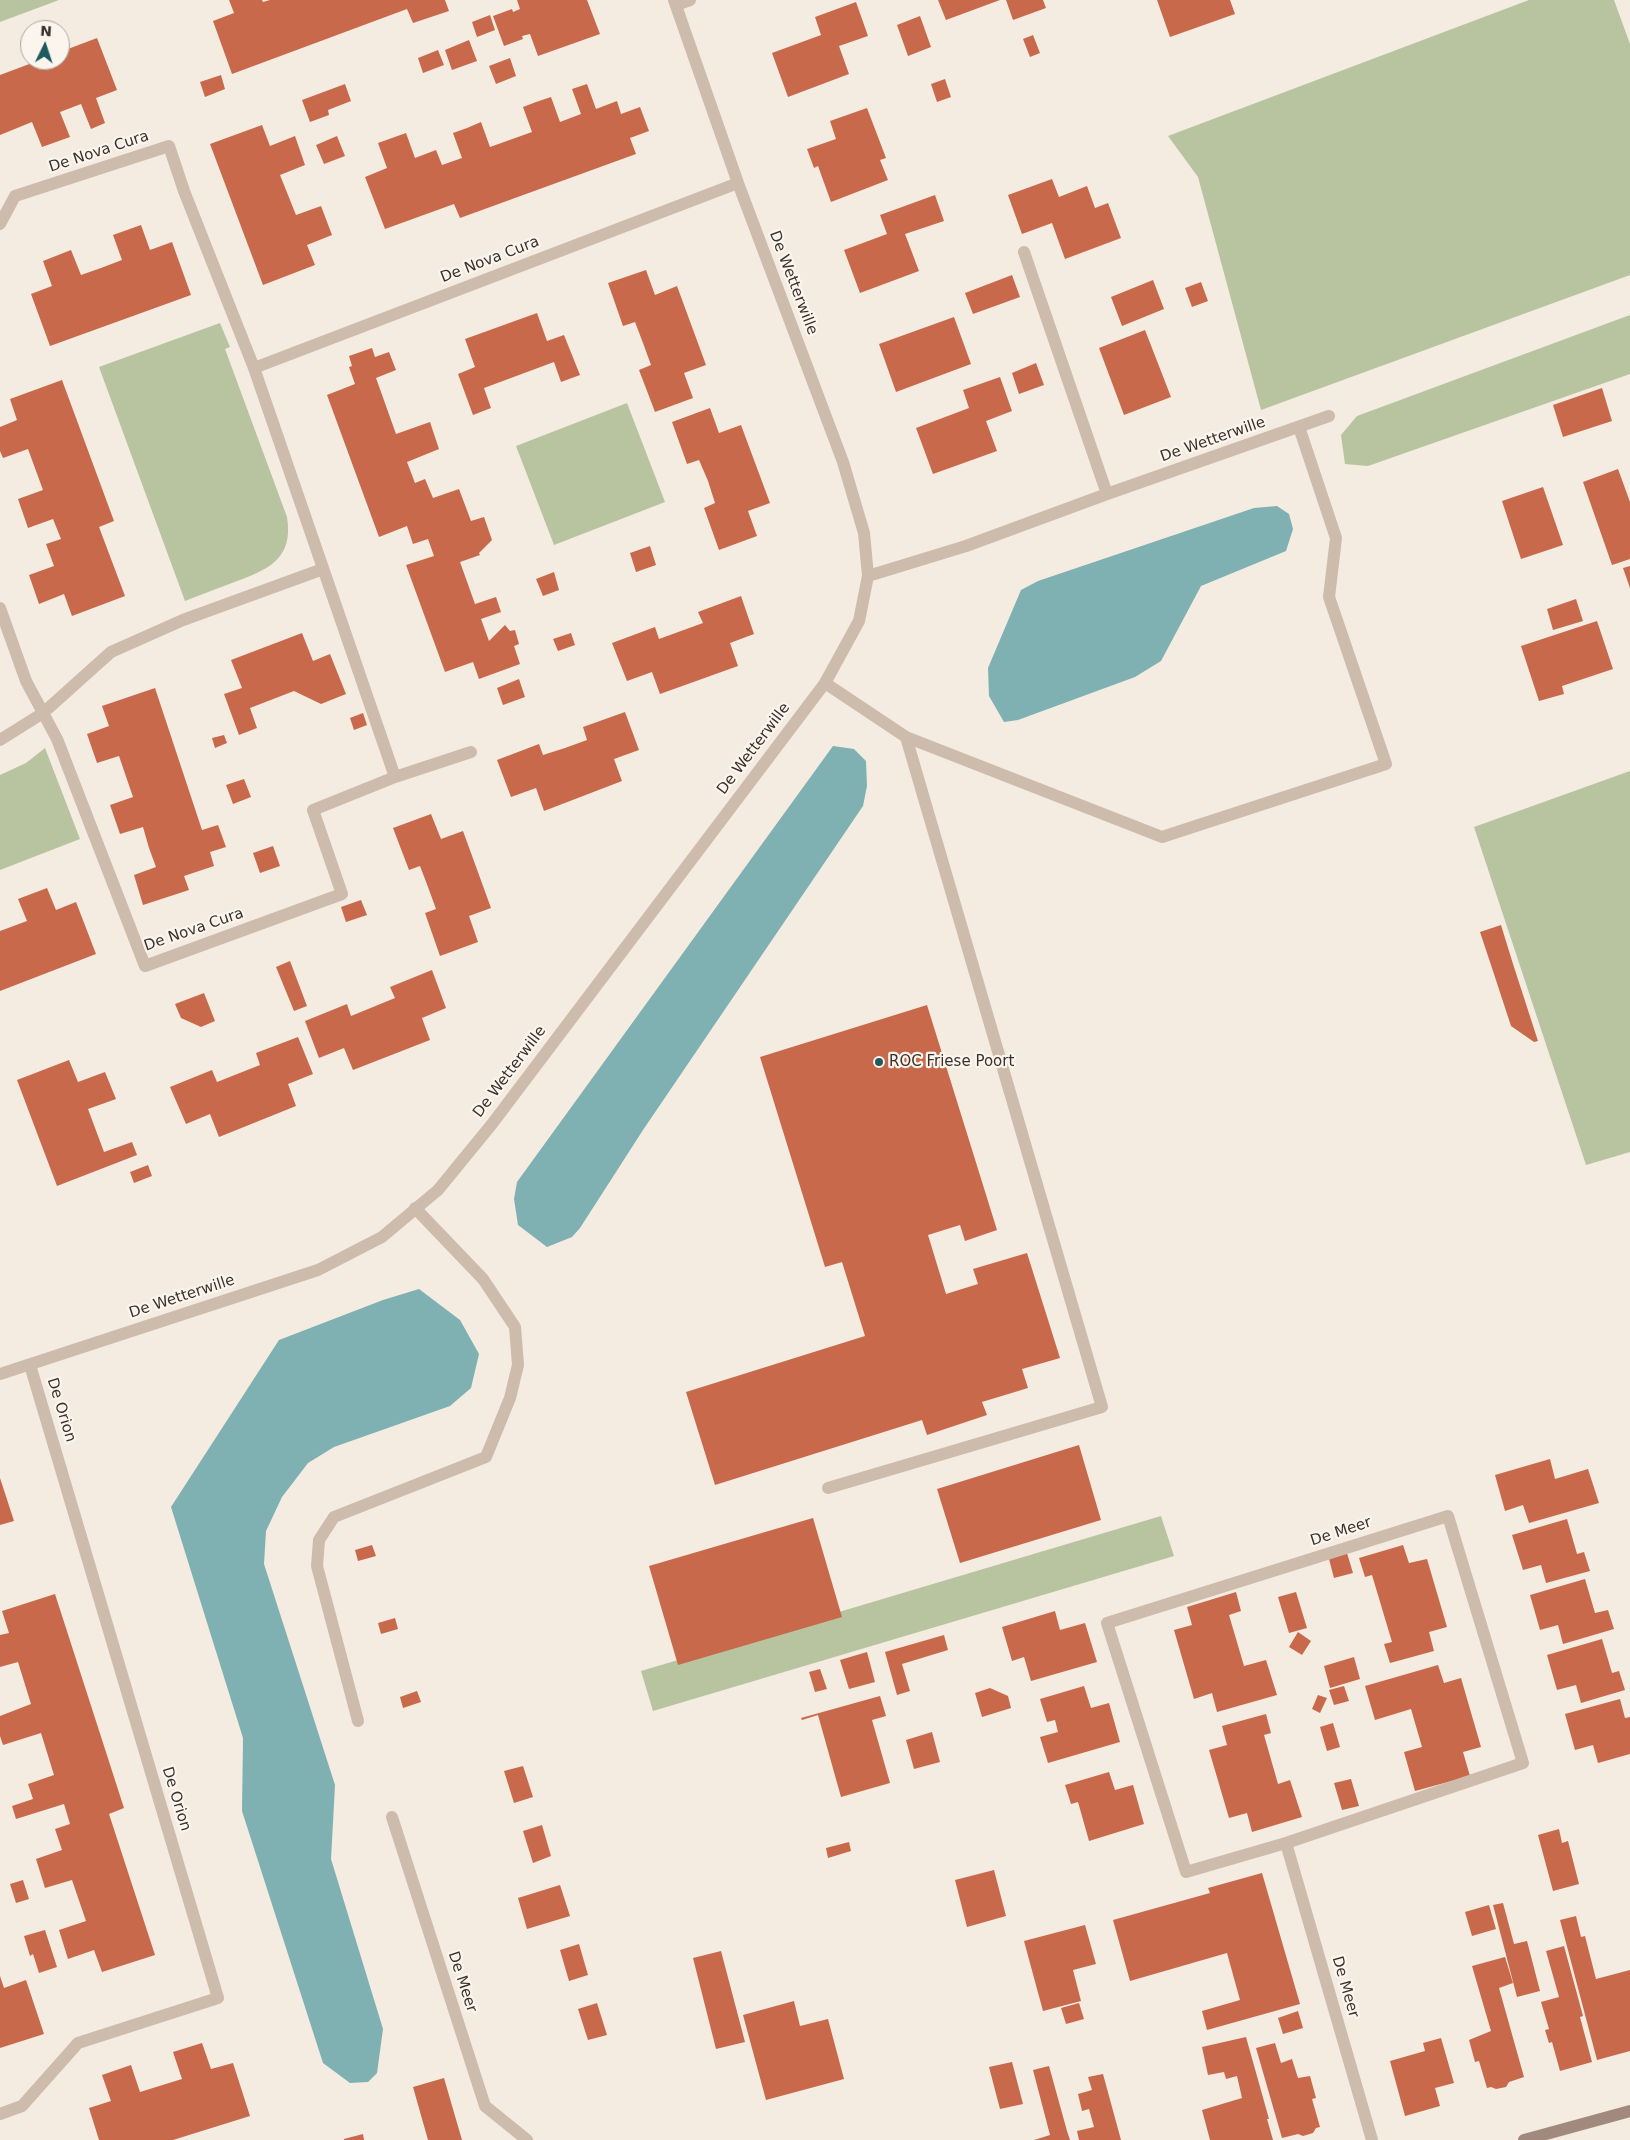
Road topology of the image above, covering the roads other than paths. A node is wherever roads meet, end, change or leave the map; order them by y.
1 (690, 0) edge
2 (675, 2) edge
3 (738, 183) junction
4 (0, 224) edge
5 (1024, 252) dead end
6 (254, 368) junction
7 (1329, 416) dead end
8 (1299, 427) junction
9 (1107, 494) junction
10 (323, 569) junction
11 (868, 576) junction
12 (0, 608) edge
13 (825, 683) junction
14 (44, 713) junction
15 (906, 737) junction
16 (0, 740) edge
17 (471, 752) dead end
18 (395, 777) junction
19 (415, 1208) junction
20 (30, 1364) junction
21 (0, 1374) edge
22 (828, 1488) dead end
23 (358, 1721) dead end
24 (392, 1817) dead end
25 (1286, 1843) junction
26 (1630, 2111) edge
27 (0, 2114) edge
28 (527, 2140) edge
29 (1372, 2140) edge
30 (1524, 2140) edge

1 - 2 street, De Wetterwille
2 - 3 street, De Wetterwille
3 - 6 street, De Nova Cura
3 - 11 street, De Wetterwille
4 - 6 street, De Nova Cura
5 - 9 street
6 - 10 street, De Nova Cura
7 - 8 street, De Wetterwille
8 - 9 street, De Wetterwille
8 - 15 street
9 - 11 street, De Wetterwille
10 - 14 street
10 - 18 street, De Nova Cura
11 - 13 street, De Wetterwille
12 - 14 street, De Nova Cura
13 - 15 street
13 - 19 street, De Wetterwille
14 - 16 street
14 - 18 street, De Nova Cura
15 - 22 street
17 - 18 street, De Nova Cura
19 - 20 street, De Wetterwille
19 - 23 street
20 - 21 street, De Wetterwille
20 - 27 street, De Orion
24 - 28 street, De Meer
25 - 25 street, De Meer
25 - 29 street, De Meer
26 - 30 street

